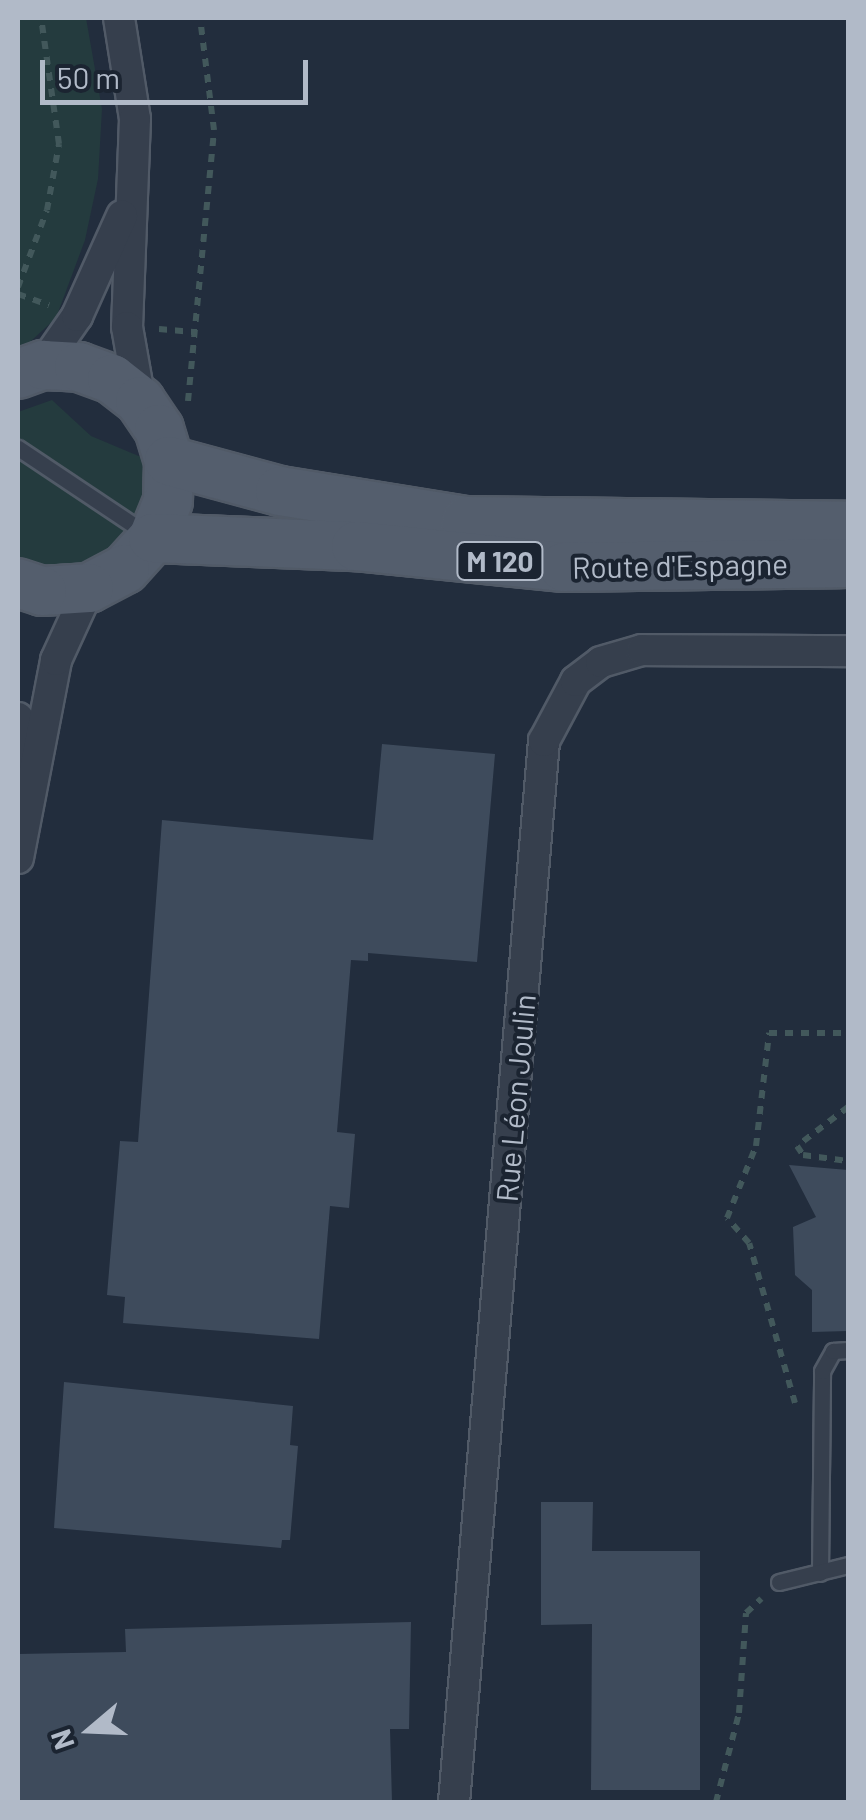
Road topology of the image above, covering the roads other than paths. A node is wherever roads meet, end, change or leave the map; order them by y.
1 (119, 18) edge
2 (128, 204) junction
3 (30, 369) edge
4 (140, 401) junction
5 (18, 448) edge
6 (168, 461) junction
7 (848, 526) edge
8 (153, 538) junction
9 (848, 563) edge
10 (18, 582) edge
11 (89, 588) junction
12 (848, 651) edge
13 (18, 718) edge
14 (26, 792) junction
15 (18, 858) edge
16 (848, 1350) edge
17 (848, 1565) edge
18 (820, 1573) junction
19 (778, 1582) road end
20 (454, 1802) edge

1 - 2 street
2 - 3 street
2 - 4 street
3 - 4 main road
4 - 6 main road
5 - 8 lane
6 - 7 main road, Route d'Espagne / M 120
6 - 8 main road
8 - 9 main road, Route d'Espagne / M 120
8 - 11 main road
10 - 11 main road
11 - 14 street
12 - 20 street, Rue Léon Joulin
13 - 14 street
14 - 15 street
16 - 18 lane
17 - 18 lane
18 - 19 lane

